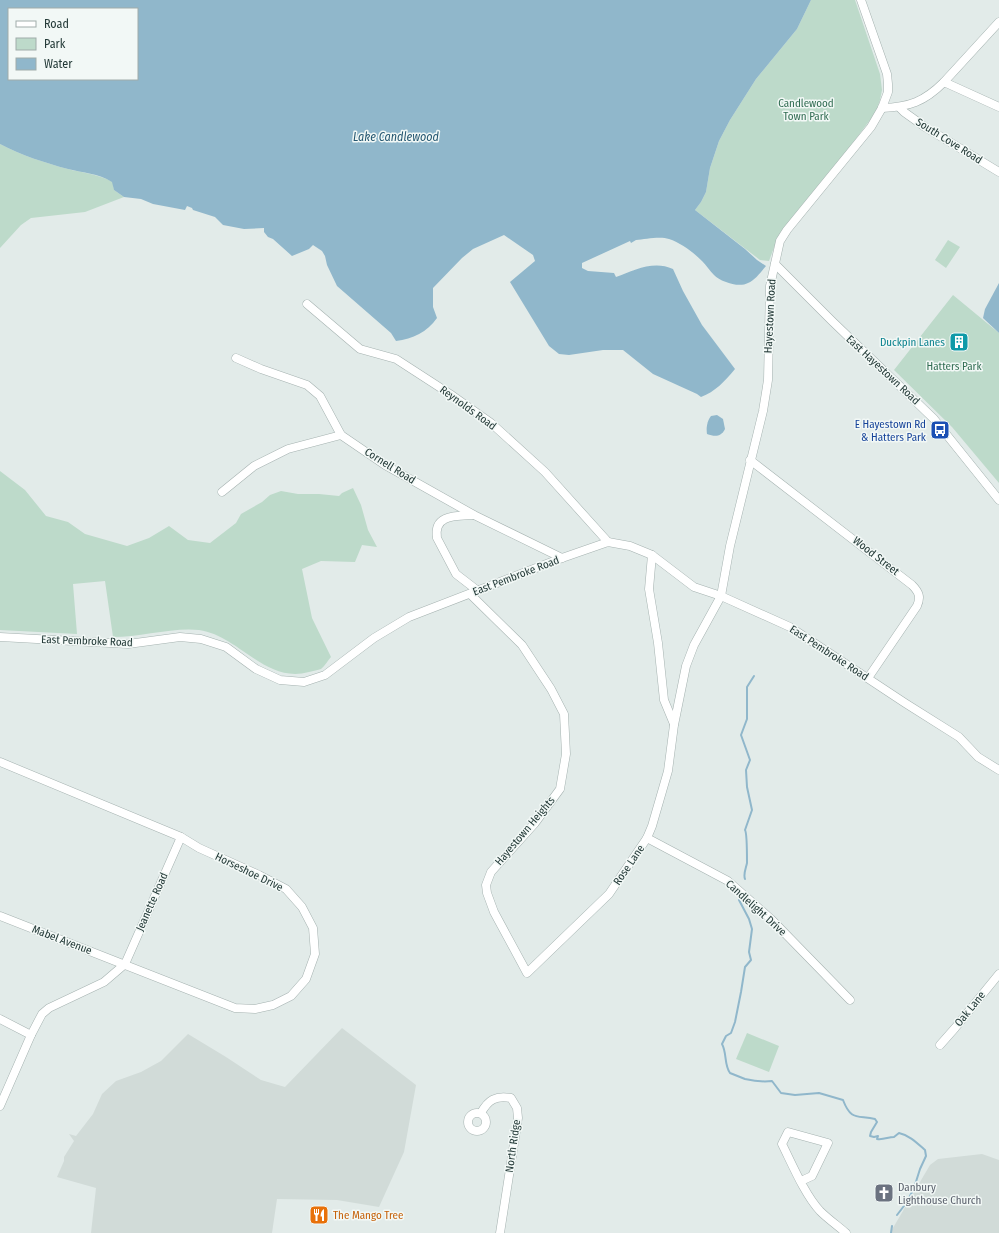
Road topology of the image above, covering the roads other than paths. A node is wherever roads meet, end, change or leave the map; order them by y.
1 (861, 0) edge
2 (999, 22) edge
3 (944, 82) junction
4 (999, 107) edge
5 (882, 108) junction
6 (900, 108) junction
7 (999, 172) edge
8 (775, 264) junction
9 (307, 304) dead end
10 (236, 358) dead end
11 (341, 435) junction
12 (750, 460) junction
13 (222, 492) dead end
14 (999, 500) edge
15 (474, 515) junction
16 (608, 542) junction
17 (652, 555) junction
18 (562, 558) junction
19 (474, 592) junction
20 (721, 596) junction
21 (0, 637) edge
22 (868, 678) junction
23 (674, 725) junction
24 (0, 762) edge
25 (999, 770) edge
26 (181, 837) junction
27 (647, 838) junction
28 (0, 916) edge
29 (124, 964) junction
30 (527, 973) joint
31 (999, 974) edge
32 (850, 1000) dead end
33 (0, 1019) edge
34 (31, 1035) junction
35 (940, 1045) dead end
36 (0, 1106) edge
37 (481, 1113) dead end
38 (801, 1181) junction
39 (500, 1233) edge
40 (846, 1233) edge

1 - 5 street, Hayestown Road
2 - 3 street
3 - 4 street
3 - 6 street
5 - 6 street
5 - 8 street, Hayestown Road
6 - 7 street, South Cove Road
8 - 12 street, Hayestown Road
8 - 14 street, East Hayestown Road
9 - 16 street, Reynolds Road
10 - 11 street, Cornell Road
11 - 13 street
11 - 15 street, Cornell Road
12 - 20 street, Hayestown Road
12 - 22 street, Wood Street
15 - 18 street, Cornell Road
15 - 19 street, Hayestown Heights
16 - 17 street, East Pembroke Road
16 - 18 street, East Pembroke Road
17 - 20 street, East Pembroke Road
17 - 23 street, Rose Lane
18 - 19 street, East Pembroke Road
19 - 21 street, East Pembroke Road
19 - 30 street, Hayestown Heights
20 - 22 street, East Pembroke Road
20 - 23 street, Rose Lane
22 - 25 street, East Pembroke Road
23 - 27 street, Rose Lane
24 - 26 street
26 - 29 street, Jeanette Road
26 - 29 street, Horseshoe Drive
27 - 30 street, Rose Lane
27 - 32 street, Candlelight Drive
28 - 29 street, Mabel Avenue
29 - 34 street, Jeanette Road
31 - 35 street, Oak Lane
33 - 34 street
34 - 36 street, Jeanette Road
37 - 39 street, North Ridge
38 - 38 street
38 - 40 street

